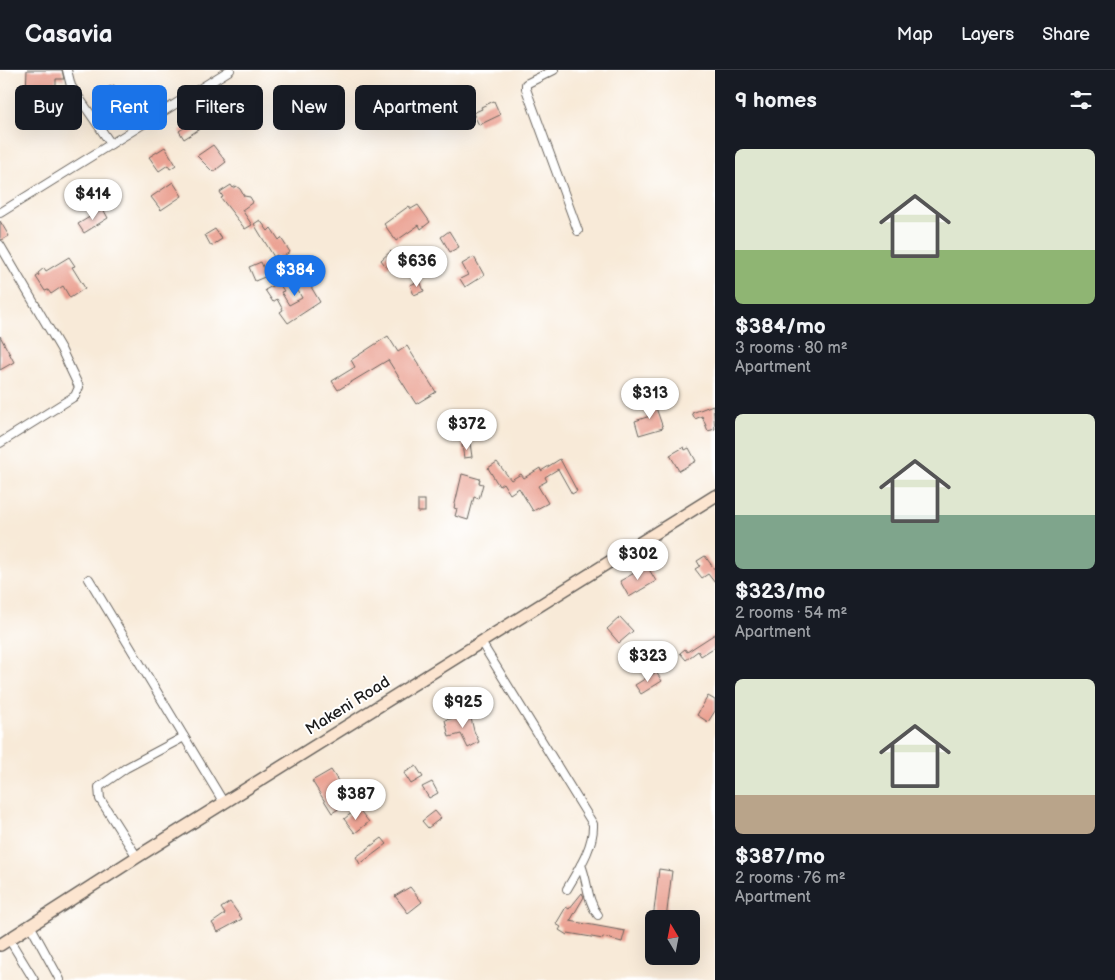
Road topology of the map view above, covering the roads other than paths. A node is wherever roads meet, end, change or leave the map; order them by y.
1 (67, 70) edge
2 (230, 70) edge
3 (554, 70) edge
4 (111, 144) junction
5 (0, 213) edge
6 (578, 231) dead end
7 (0, 245) edge
8 (0, 443) edge
9 (715, 496) edge
10 (89, 579) dead end
11 (481, 642) junction
12 (184, 737) junction
13 (224, 803) junction
14 (137, 856) junction
15 (581, 865) junction
16 (567, 889) dead end
17 (598, 915) dead end
18 (30, 925) junction
19 (4, 942) edge
20 (34, 980) edge
21 (60, 980) edge

1 - 4 street
2 - 4 street
3 - 6 street
4 - 5 street
7 - 8 street
9 - 11 main road, Makeni Road
10 - 12 street
11 - 13 main road, Makeni Road
11 - 15 street
12 - 13 street
12 - 14 street
13 - 14 main road, Makeni Road
14 - 18 main road, Makeni Road
15 - 16 street
15 - 17 street
18 - 19 main road, Makeni Road
18 - 21 street
19 - 20 street

